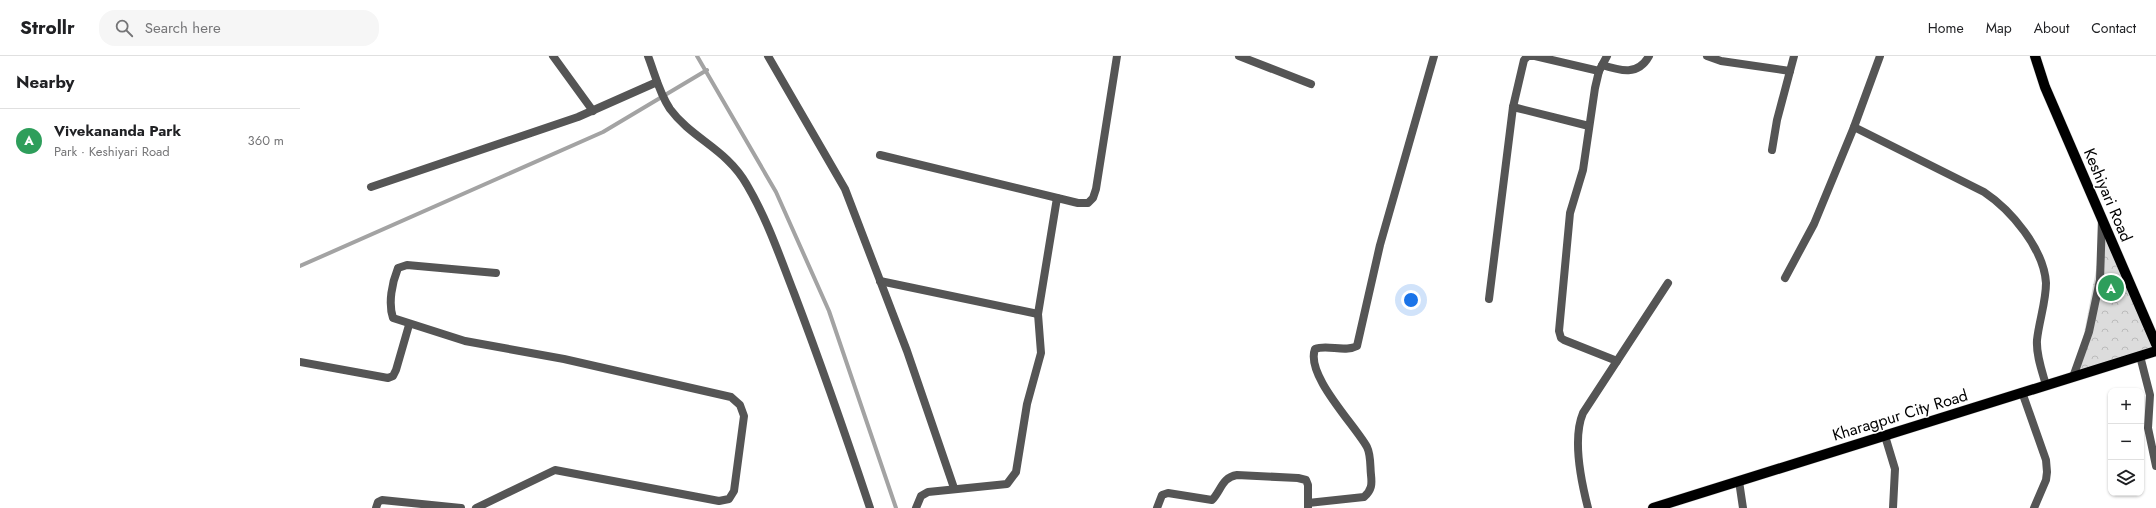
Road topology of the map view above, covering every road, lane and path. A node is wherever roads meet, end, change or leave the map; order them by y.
1 (553, 56) edge
2 (648, 56) edge
3 (768, 56) edge
4 (1117, 56) edge
5 (1239, 56) edge
6 (1434, 56) edge
7 (1534, 56) edge
8 (1606, 56) edge
9 (1648, 56) edge
10 (1707, 56) edge
11 (1794, 56) edge
12 (1880, 56) edge
13 (2035, 56) edge
14 (1259, 60) edge
15 (1601, 68) junction
16 (1790, 71) junction
17 (1311, 84) dead end
18 (658, 85) junction
19 (1513, 108) junction
20 (593, 111) junction
21 (1589, 126) junction
22 (1854, 127) junction
23 (1772, 150) dead end
24 (880, 155) dead end
25 (371, 187) dead end
26 (1057, 198) junction
27 (2102, 219) junction
28 (496, 273) dead end
29 (1785, 278) dead end
30 (880, 281) junction
31 (1668, 283) dead end
32 (1489, 299) dead end
33 (1038, 314) junction
34 (409, 325) junction
35 (2156, 344) edge
36 (2156, 351) edge
37 (2140, 356) junction
38 (1617, 360) junction
39 (300, 362) edge
40 (2073, 376) junction
41 (2046, 385) junction
42 (2022, 392) junction
43 (1885, 436) junction
44 (2156, 466) edge
45 (1739, 481) junction
46 (954, 488) junction
47 (1308, 506) edge
48 (376, 508) edge
49 (461, 508) edge
50 (476, 508) edge
51 (870, 508) edge
52 (916, 508) edge
53 (1157, 508) edge
54 (1588, 508) edge
55 (1653, 508) edge
56 (1743, 508) edge
57 (1893, 508) edge
58 (2034, 508) edge

1 - 20 street
2 - 18 street
3 - 30 street
4 - 26 street
5 - 14 street
6 - 47 street
7 - 15 street
7 - 19 street
8 - 15 street
9 - 15 street
10 - 16 street
11 - 16 street
12 - 22 street
13 - 27 main road, Keshiyari Road
14 - 17 street
15 - 21 street
16 - 23 street
18 - 20 street
18 - 51 street
19 - 21 street
19 - 32 street
20 - 25 street
21 - 38 street
22 - 29 street
22 - 41 street
24 - 26 street
26 - 33 street
27 - 35 main road, Keshiyari Road
27 - 40 street
28 - 34 street
30 - 33 street
30 - 46 street
31 - 38 street
33 - 46 street
34 - 39 street
34 - 50 street
36 - 37 main road, Kharagpur City Road
37 - 40 main road, Kharagpur City Road
37 - 44 street
38 - 54 street
40 - 41 main road, Kharagpur City Road
41 - 42 main road, Kharagpur City Road
42 - 43 main road, Kharagpur City Road
42 - 58 street
43 - 45 main road, Kharagpur City Road
43 - 57 street
45 - 55 main road, Kharagpur City Road
45 - 56 street
46 - 52 street
47 - 53 street
48 - 49 street

